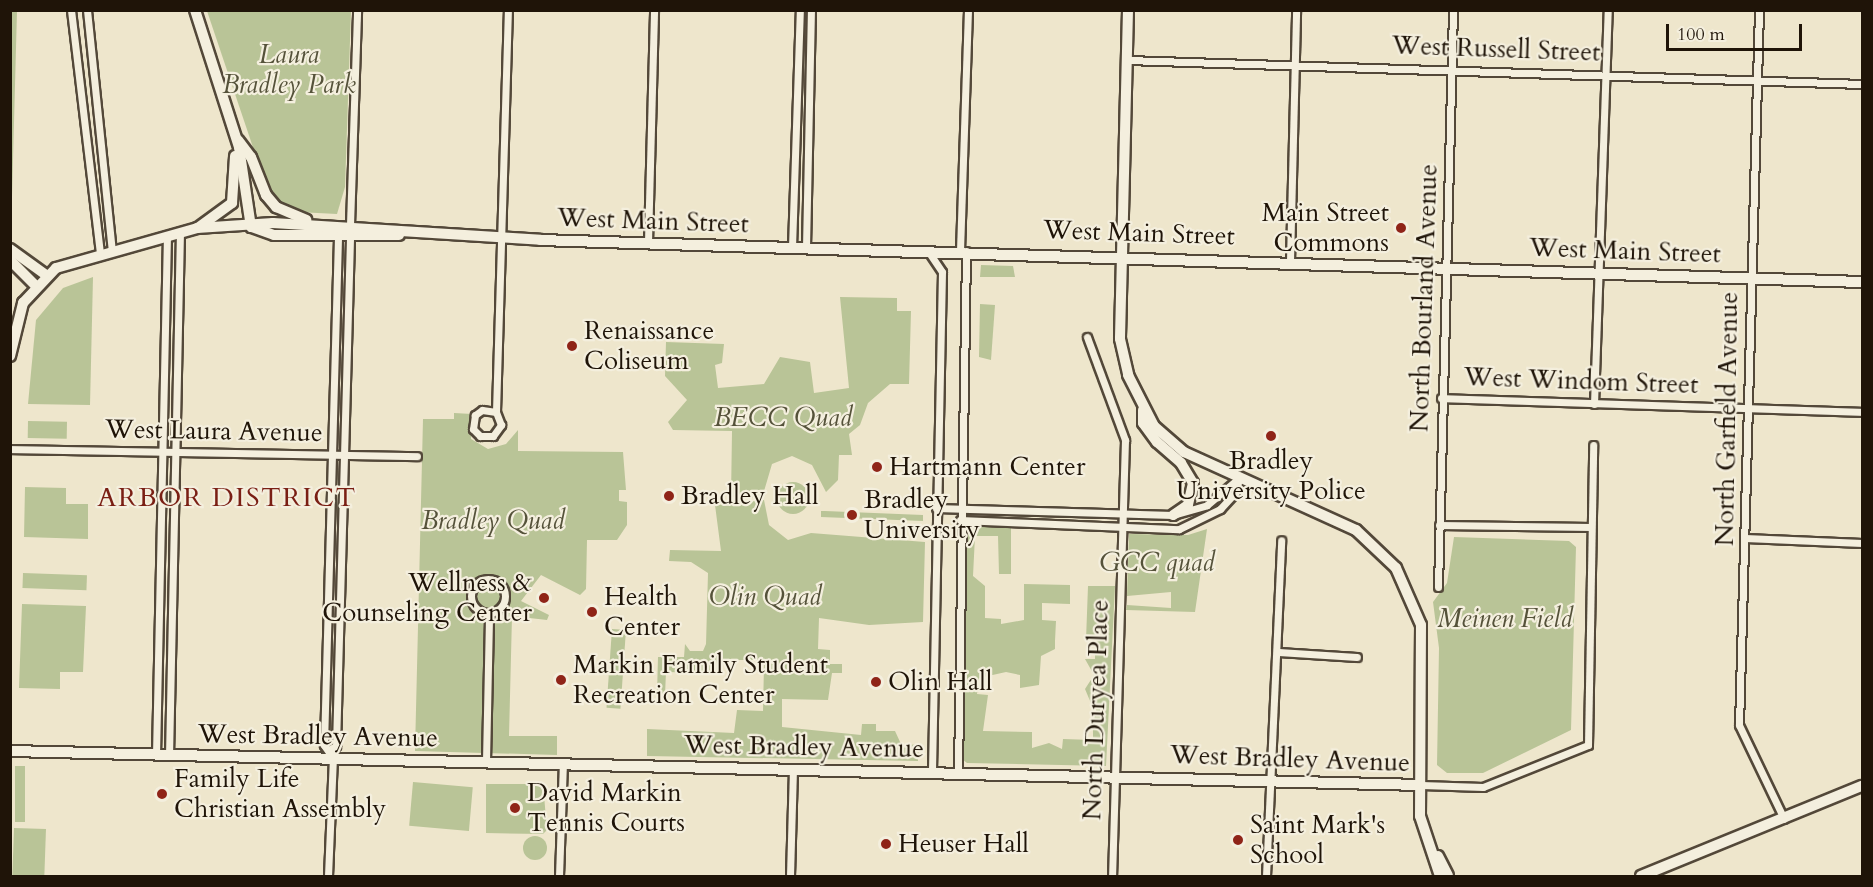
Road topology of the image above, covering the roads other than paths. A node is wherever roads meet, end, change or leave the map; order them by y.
1 (71, 10) edge
2 (87, 10) edge
3 (195, 10) edge
4 (357, 10) edge
5 (508, 10) edge
6 (654, 10) edge
7 (800, 10) edge
8 (811, 10) edge
9 (968, 10) edge
10 (1128, 10) edge
11 (1296, 10) edge
12 (1453, 10) edge
13 (1608, 10) edge
14 (1759, 10) edge
15 (1127, 60) junction
16 (1294, 63) junction
17 (1451, 68) junction
18 (1606, 74) junction
19 (1756, 80) junction
20 (1863, 84) edge
21 (236, 138) junction
22 (320, 225) junction
23 (350, 225) junction
24 (251, 227) junction
25 (197, 228) junction
26 (180, 232) junction
27 (414, 233) junction
28 (167, 235) junction
29 (344, 237) junction
30 (502, 238) junction
31 (648, 242) junction
32 (792, 247) junction
33 (806, 247) junction
34 (10, 249) edge
35 (112, 250) junction
36 (928, 251) junction
37 (963, 251) junction
38 (100, 253) junction
39 (1122, 254) junction
40 (10, 260) edge
41 (1290, 261) junction
42 (1446, 267) junction
43 (1599, 272) junction
44 (1751, 278) junction
45 (41, 280) junction
46 (1863, 282) edge
47 (1087, 337) dead end
48 (10, 356) edge
49 (1442, 398) junction
50 (1594, 404) junction
51 (1143, 407) junction
52 (1748, 408) junction
53 (496, 412) junction
54 (1863, 412) edge
55 (1593, 445) dead end
56 (10, 449) edge
57 (164, 452) junction
58 (177, 452) junction
59 (332, 453) junction
60 (344, 454) junction
61 (417, 456) dead end
62 (1239, 478) junction
63 (936, 508) junction
64 (960, 508) junction
65 (1124, 514) junction
66 (1173, 515) junction
67 (960, 520) junction
68 (1439, 525) junction
69 (1123, 526) junction
70 (1591, 527) junction
71 (1745, 538) junction
72 (1281, 540) dead end
73 (1863, 543) edge
74 (1438, 587) dead end
75 (489, 613) junction
76 (1278, 652) junction
77 (1357, 657) dead end
78 (10, 751) edge
79 (331, 754) junction
80 (156, 755) junction
81 (169, 756) junction
82 (486, 761) junction
83 (563, 763) junction
84 (793, 768) junction
85 (932, 772) junction
86 (958, 772) junction
87 (1114, 776) junction
88 (1272, 780) junction
89 (1420, 785) junction
90 (1863, 786) edge
91 (1784, 819) junction
92 (1425, 836) junction
93 (328, 876) edge
94 (559, 876) edge
95 (790, 876) edge
96 (1112, 876) edge
97 (1266, 876) edge
98 (1440, 876) edge
99 (1448, 876) edge
100 (1641, 876) edge

1 - 38 street
2 - 35 street
3 - 21 main road
4 - 23 street
5 - 30 street
6 - 31 street
7 - 32 street
8 - 33 street
9 - 37 street
10 - 15 main road
11 - 16 street
12 - 17 street, North Bourland Avenue
13 - 18 street
14 - 19 street, North Garfield Avenue
15 - 16 street, West Russell Street
15 - 39 main road
16 - 17 street, West Russell Street
16 - 41 street
17 - 18 street, West Russell Street
17 - 42 street, North Bourland Avenue
18 - 19 street, West Russell Street
18 - 43 street
19 - 20 street, West Russell Street
19 - 44 street, North Garfield Avenue
21 - 22 main road
21 - 24 main road
21 - 25 main road
22 - 23 main road, West Main Street
22 - 24 main road, West Main Street
23 - 27 main road, West Main Street
24 - 25 main road, West Main Street
24 - 29 main road, West Main Street
25 - 26 main road, West Main Street
26 - 28 main road, West Main Street
26 - 58 street
27 - 29 main road, West Main Street
27 - 30 main road, West Main Street
28 - 35 main road, West Main Street
28 - 57 street
29 - 59 street
29 - 60 street
30 - 31 main road, West Main Street
30 - 53 street
31 - 32 main road, West Main Street
32 - 33 main road, West Main Street
33 - 36 main road, West Main Street
34 - 45 main road
35 - 38 main road, West Main Street
36 - 37 main road, West Main Street
36 - 63 street
37 - 39 main road, West Main Street
37 - 64 street
38 - 45 main road, West Main Street
39 - 41 main road, West Main Street
39 - 51 main road
40 - 45 main road
41 - 42 main road, West Main Street
42 - 43 main road, West Main Street
42 - 49 street, North Bourland Avenue
43 - 44 main road, West Main Street
43 - 50 street
44 - 46 main road, West Main Street
44 - 52 street, North Garfield Avenue
45 - 48 main road
47 - 65 street, North Duryea Place
49 - 50 street, West Windom Street
49 - 68 street, North Bourland Avenue
50 - 52 street, West Windom Street
51 - 62 main road
51 - 66 main road
52 - 54 street, West Windom Street
52 - 71 street, North Garfield Avenue
53 - 53 street
55 - 70 street
56 - 57 street, West Laura Avenue
57 - 58 street, West Laura Avenue
57 - 80 street
58 - 59 street, West Laura Avenue
58 - 81 street
59 - 60 street, West Laura Avenue
59 - 79 street
60 - 61 street, West Laura Avenue
60 - 79 street
62 - 66 street
62 - 69 street
62 - 89 main road
63 - 64 street
63 - 85 street
64 - 65 street
64 - 67 street
65 - 66 street
65 - 69 street, North Duryea Place
67 - 69 street
67 - 86 street
68 - 70 street
68 - 74 street, North Bourland Avenue
69 - 87 street, North Duryea Place
70 - 89 street, West Bradley Avenue
71 - 73 street
71 - 91 street, North Garfield Avenue
72 - 76 street
75 - 75 street
75 - 82 street
76 - 77 street
76 - 88 street
78 - 80 main road, West Bradley Avenue
79 - 81 main road, West Bradley Avenue
79 - 82 main road, West Bradley Avenue
79 - 93 street
80 - 81 main road, West Bradley Avenue
82 - 83 main road, West Bradley Avenue
83 - 84 main road, West Bradley Avenue
83 - 94 street
84 - 85 main road, West Bradley Avenue
84 - 95 street
85 - 86 main road, West Bradley Avenue
86 - 87 main road, West Bradley Avenue
87 - 88 main road, West Bradley Avenue
87 - 96 street, North Duryea Place
88 - 89 main road, West Bradley Avenue
88 - 97 street
89 - 92 main road
90 - 91 main road
91 - 100 main road
92 - 98 main road
92 - 99 main road

